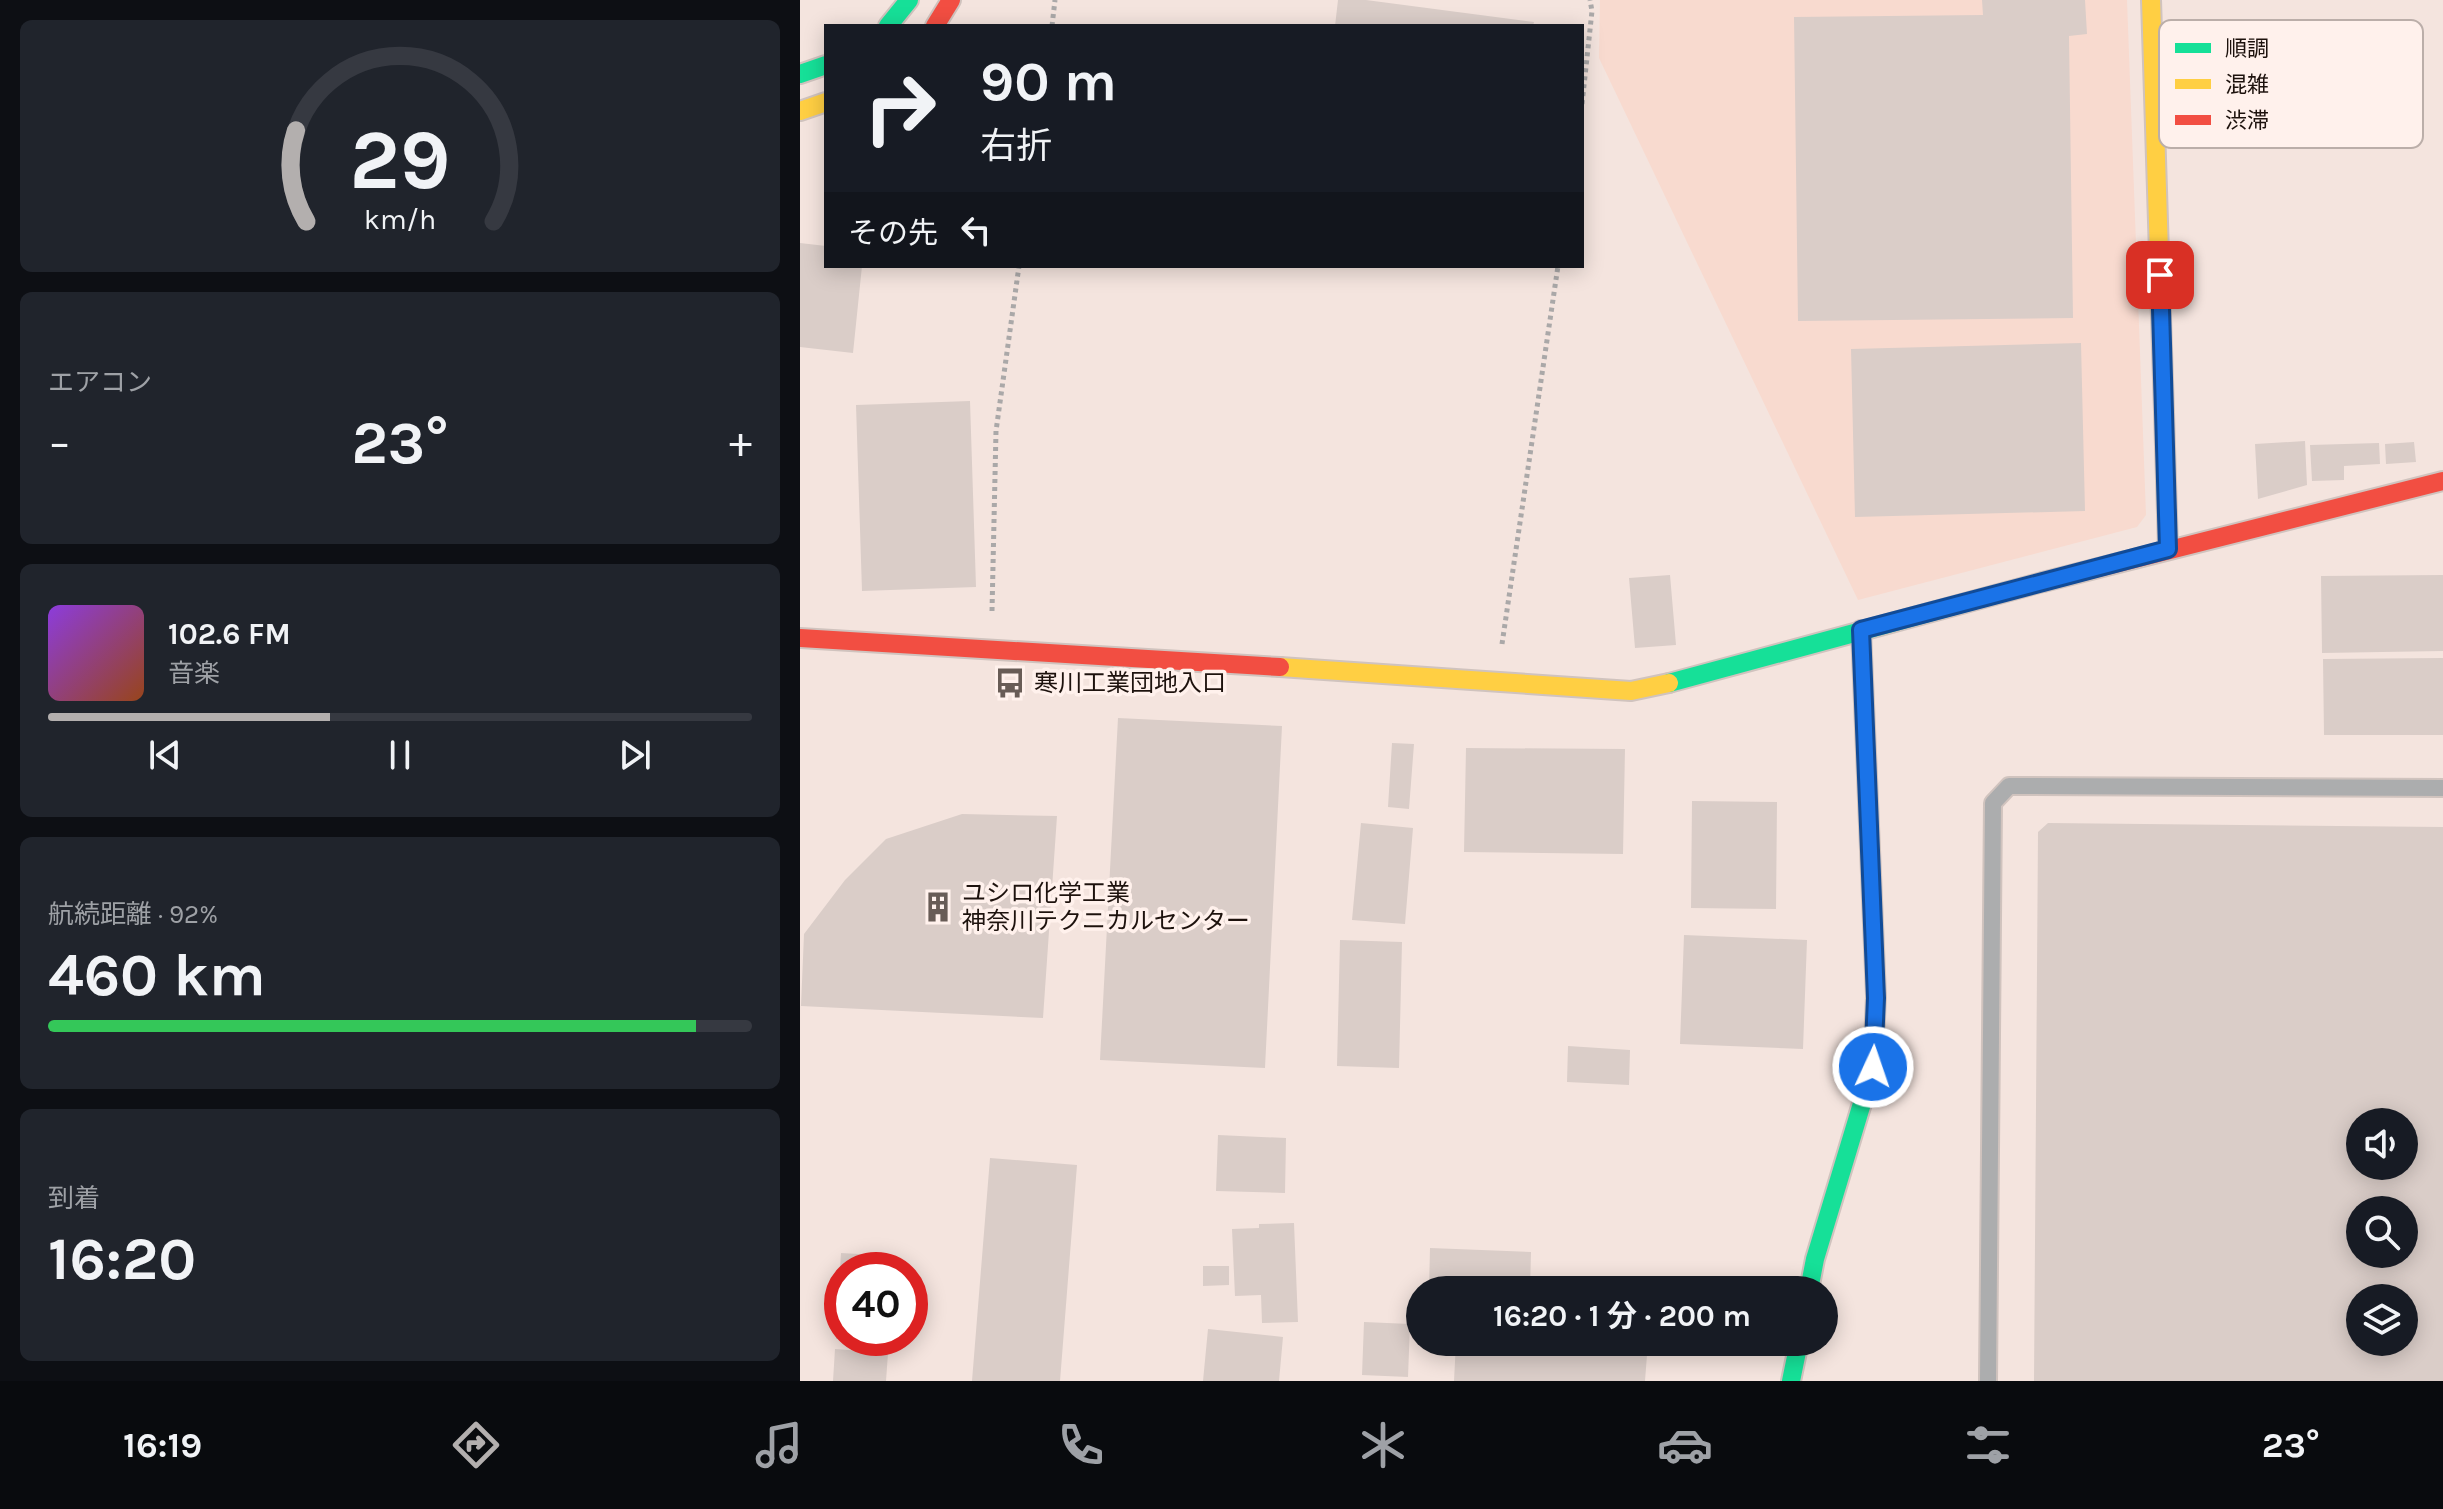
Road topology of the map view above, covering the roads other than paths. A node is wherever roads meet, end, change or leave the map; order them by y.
1 (909, 0) edge
2 (951, 0) edge
3 (2151, 0) edge
4 (890, 24) edge
5 (936, 24) edge
6 (824, 66) edge
7 (800, 74) edge
8 (824, 103) edge
9 (800, 111) edge
10 (2443, 481) edge
11 (2168, 549) junction
12 (1861, 630) junction
13 (800, 638) edge
14 (2443, 788) edge
15 (1812, 1276) edge
16 (1796, 1356) edge
17 (1791, 1381) edge
18 (1988, 1381) edge

1 - 4 main road
2 - 5 main road
3 - 11 main road
6 - 7 main road
8 - 9 main road
10 - 11 main road
11 - 12 main road
12 - 13 main road
12 - 15 main road
14 - 18 lane
16 - 17 main road

